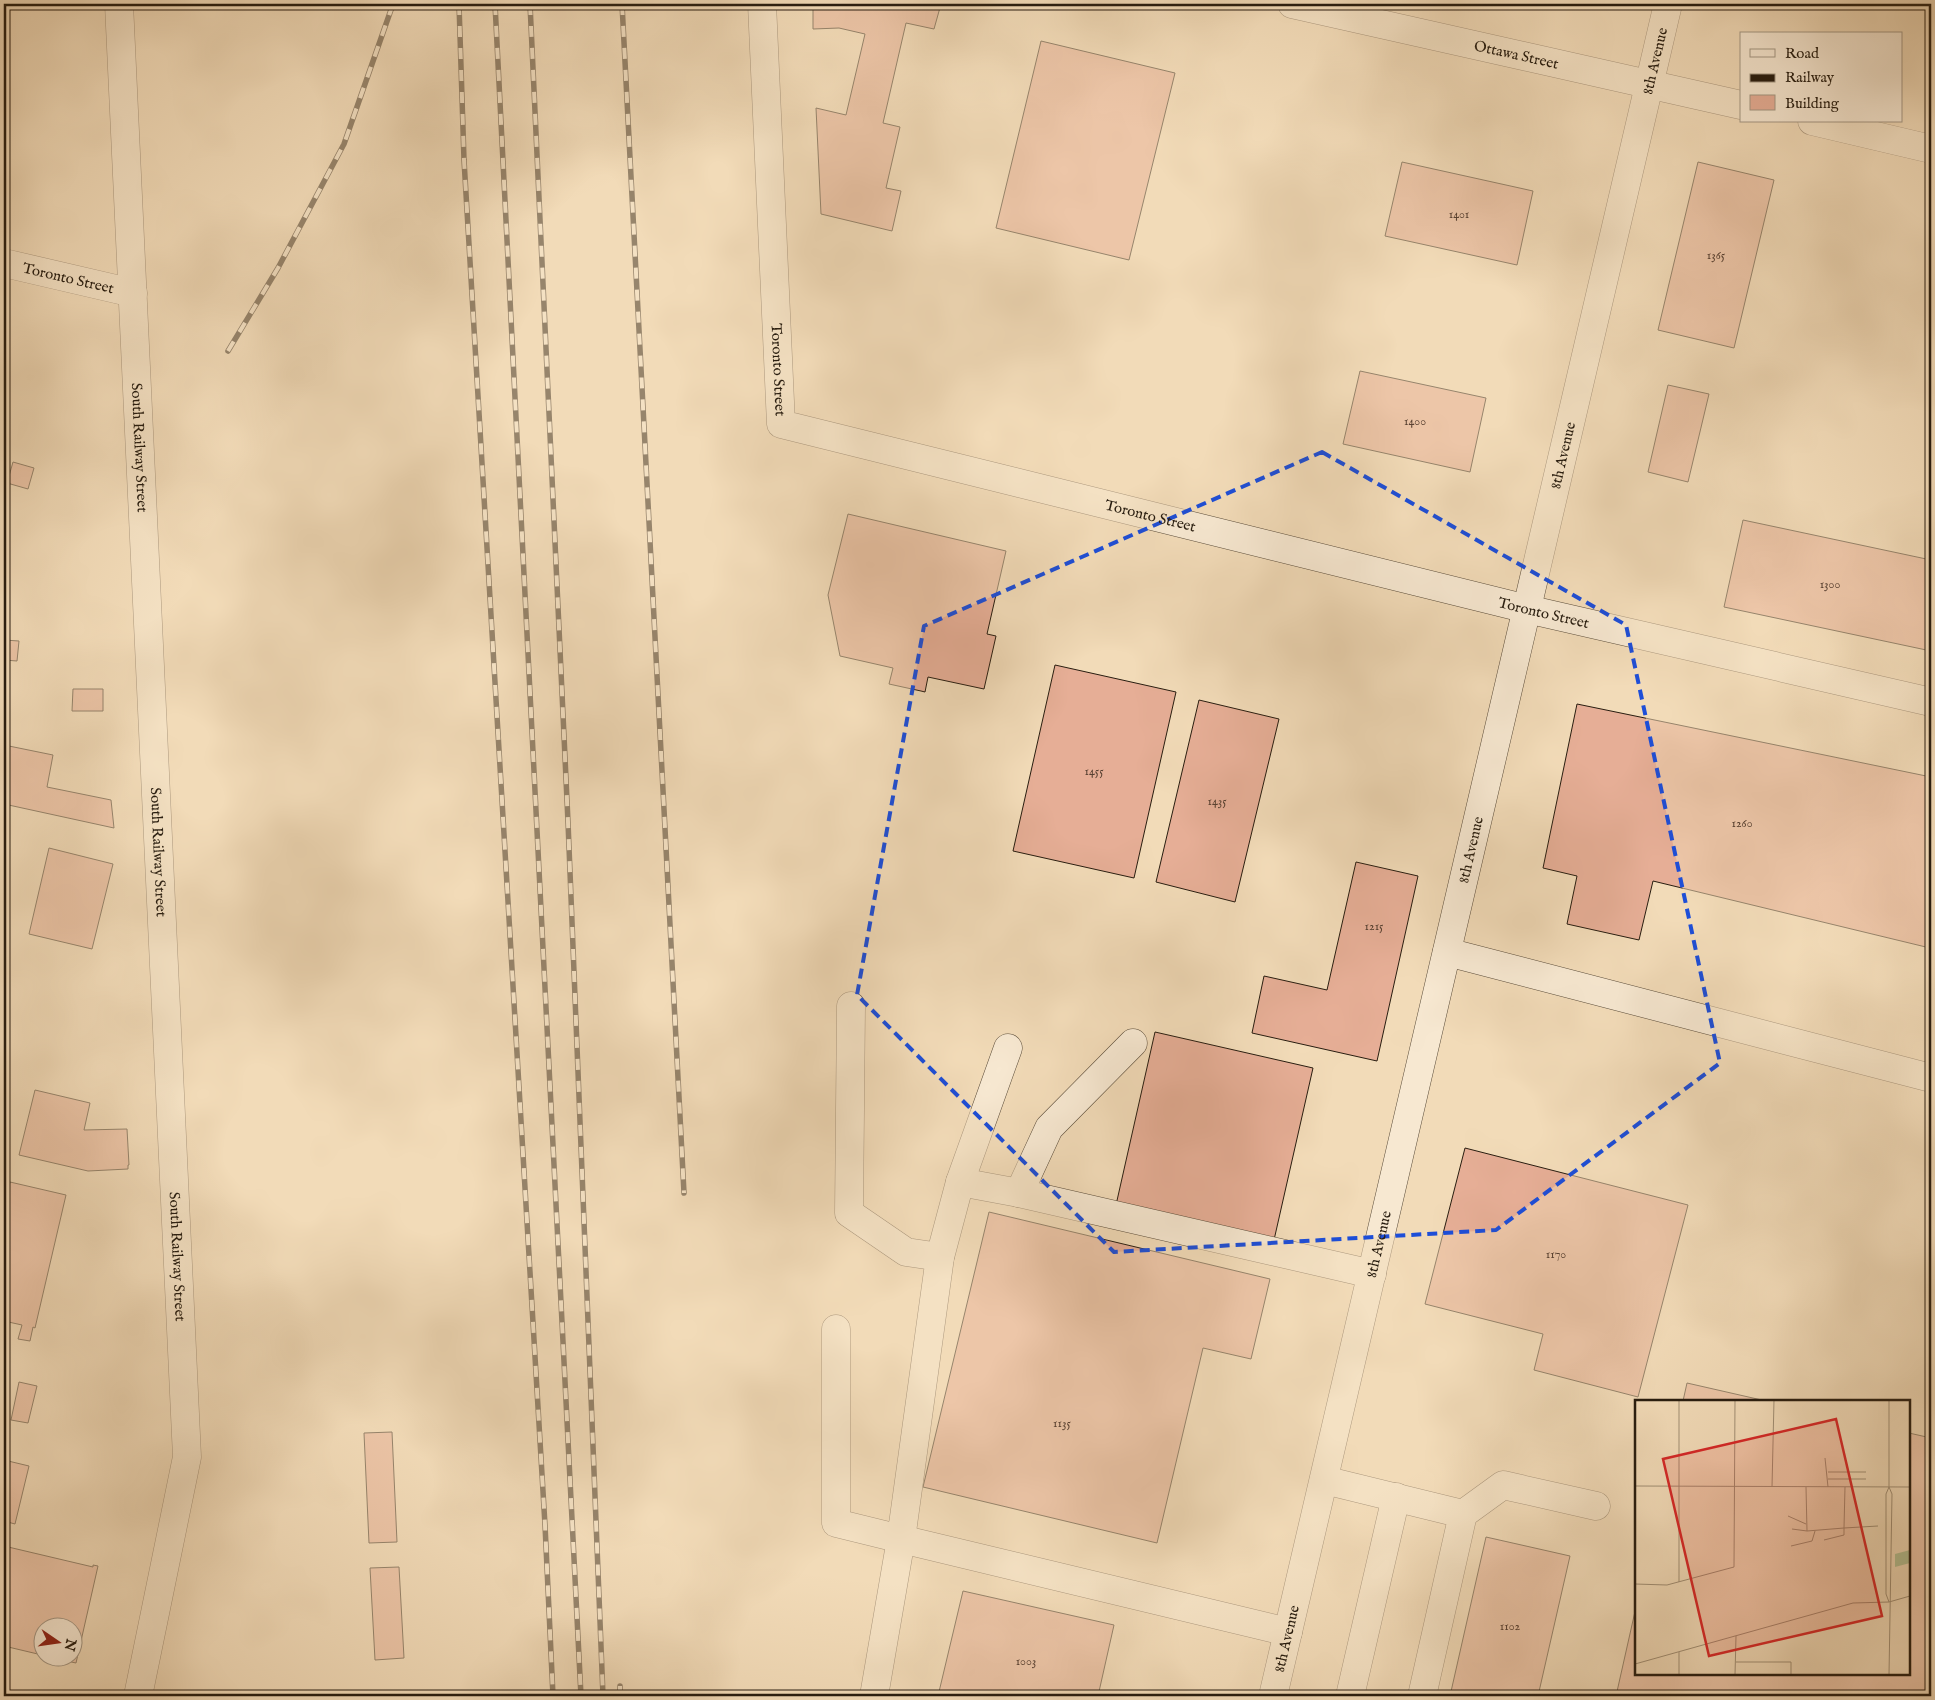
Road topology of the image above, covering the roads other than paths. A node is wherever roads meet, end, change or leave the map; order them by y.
1 (119, 4) edge
2 (762, 4) edge
3 (1292, 4) edge
4 (1668, 4) edge
5 (1649, 84) junction
6 (1740, 105) edge
7 (1816, 122) edge
8 (1931, 149) edge
9 (4, 263) edge
10 (134, 294) junction
11 (1527, 609) junction
12 (1931, 702) edge
13 (1447, 952) junction
14 (851, 1006) dead end
15 (1133, 1043) dead end
16 (1008, 1048) dead end
17 (1931, 1078) edge
18 (960, 1182) junction
19 (1019, 1193) junction
20 (940, 1257) junction
21 (1372, 1274) junction
22 (836, 1329) dead end
23 (1324, 1480) junction
24 (1396, 1497) junction
25 (1596, 1506) dead end
26 (1463, 1514) junction
27 (901, 1540) junction
28 (1288, 1632) junction
29 (138, 1696) edge
30 (874, 1696) edge
31 (1273, 1696) edge
32 (1350, 1696) edge
33 (1422, 1696) edge

1 - 10 street, South Railway Street
2 - 11 street, Toronto Street
3 - 5 street, Ottawa Street
4 - 5 street, 8th Avenue
5 - 6 street, Ottawa Street
5 - 11 street, 8th Avenue
7 - 8 street
9 - 10 street, Toronto Street
10 - 29 street, South Railway Street
11 - 12 street, Toronto Street
11 - 13 street, 8th Avenue
13 - 17 street
13 - 21 street, 8th Avenue
14 - 20 street
15 - 19 street
16 - 18 street
18 - 19 street
18 - 20 street
19 - 21 street
20 - 27 street
21 - 23 street, 8th Avenue
22 - 27 street
23 - 24 street
23 - 28 street, 8th Avenue
24 - 26 street
24 - 32 street
25 - 26 street
26 - 33 street
27 - 28 street
27 - 30 street
28 - 31 street, 8th Avenue

